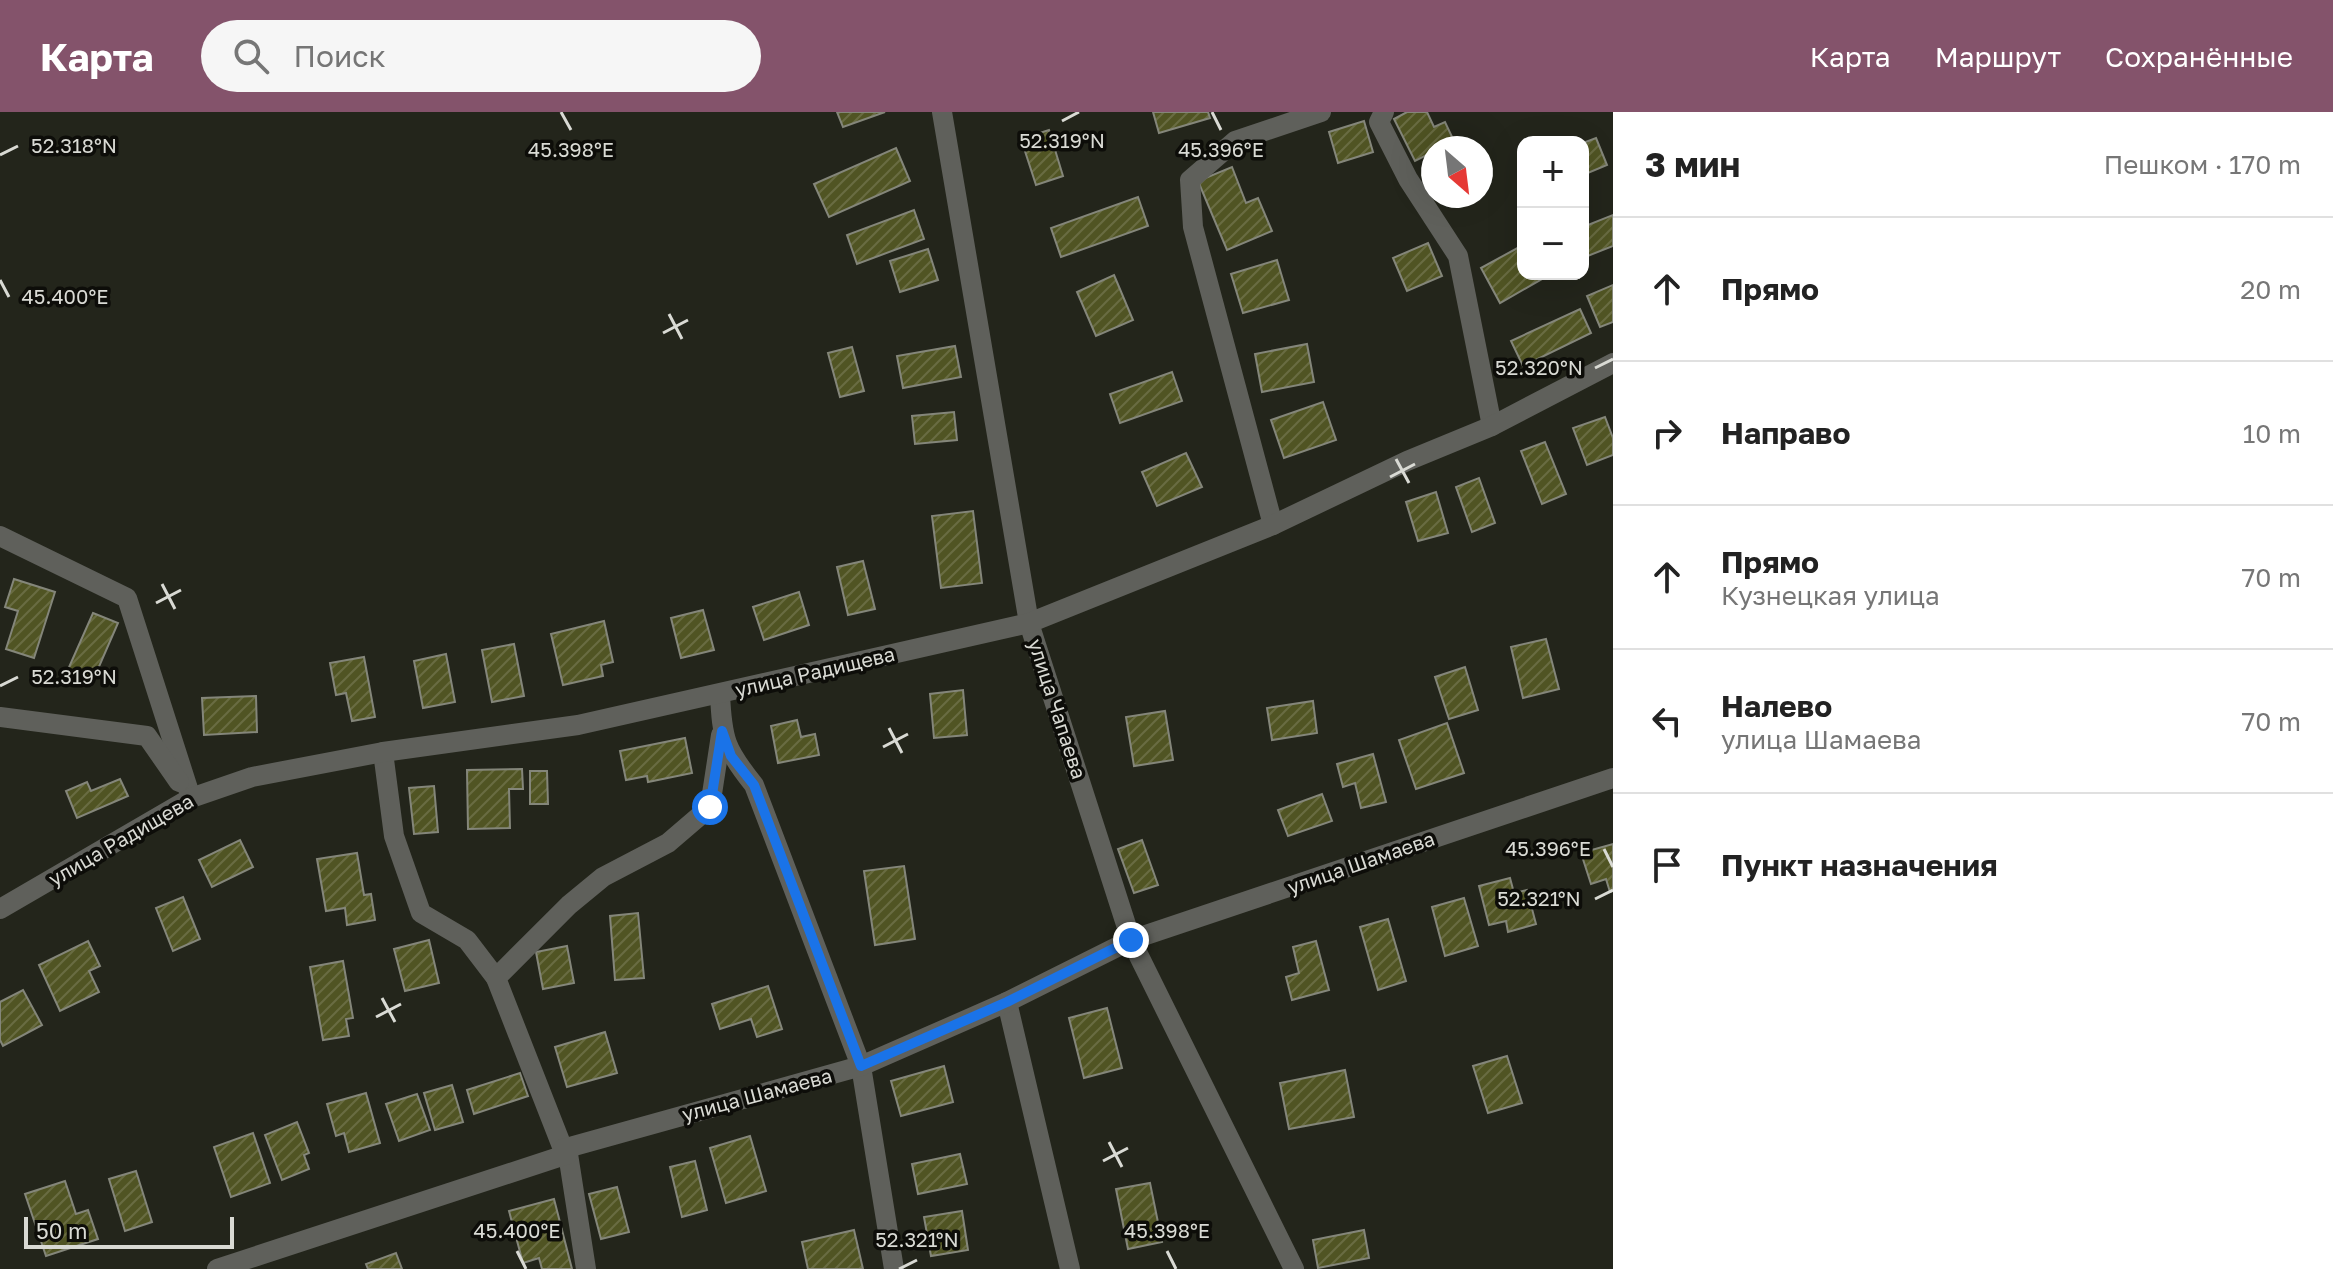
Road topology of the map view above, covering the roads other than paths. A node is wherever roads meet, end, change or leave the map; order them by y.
1 (942, 112) edge
2 (1321, 112) edge
3 (1384, 112) edge
4 (1613, 363) edge
5 (1492, 426) junction
6 (1273, 525) junction
7 (0, 536) edge
8 (1029, 623) junction
9 (720, 694) junction
10 (0, 717) edge
11 (722, 731) junction
12 (383, 752) junction
13 (1613, 778) edge
14 (191, 798) junction
15 (0, 909) edge
16 (1131, 940) junction
17 (496, 978) junction
18 (1007, 1002) junction
19 (861, 1066) junction
20 (565, 1151) junction
21 (217, 1269) edge
22 (586, 1269) edge
23 (894, 1269) edge
24 (1070, 1269) edge
25 (1294, 1269) edge

1 - 8 street, улица Чапаева
2 - 6 street
3 - 5 street
4 - 5 street, улица Радищева
5 - 6 street, улица Радищева
6 - 8 street, улица Радищева
7 - 14 street
8 - 9 street, улица Радищева
8 - 16 street, улица Чапаева
9 - 11 street
9 - 12 street, улица Радищева
10 - 14 street
11 - 17 street
11 - 19 street
12 - 14 street, улица Радищева
12 - 17 street
13 - 16 street, улица Шамаева
14 - 15 street, улица Радищева
16 - 18 street, улица Шамаева
16 - 25 street, улица Чапаева
17 - 20 street
18 - 19 street, улица Шамаева
18 - 24 street
19 - 20 street, улица Шамаева
19 - 23 street
20 - 21 street, улица Шамаева
20 - 22 street

